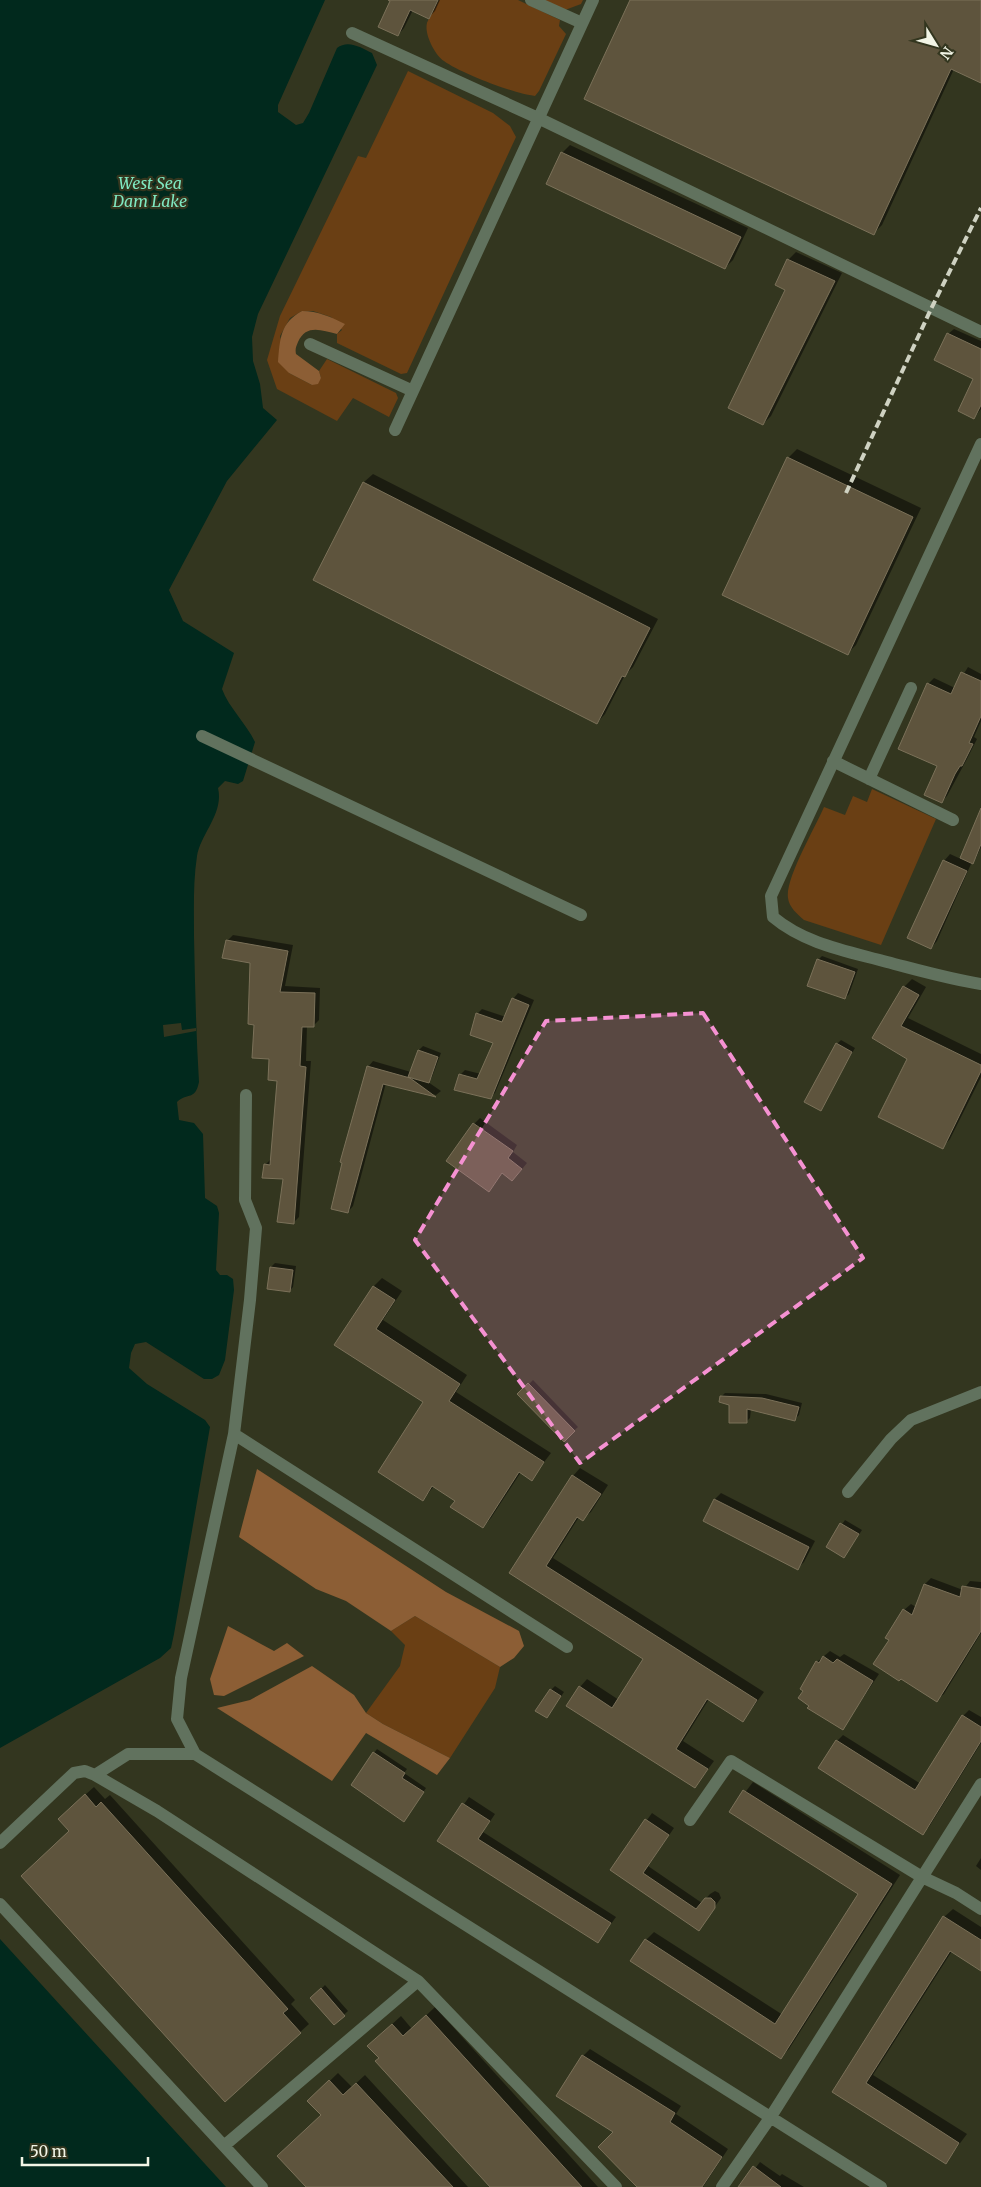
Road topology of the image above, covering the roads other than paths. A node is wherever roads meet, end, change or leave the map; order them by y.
1 (531, 0) edge
2 (593, 0) edge
3 (582, 23) junction
4 (352, 33) dead end
5 (538, 118) junction
6 (981, 332) edge
7 (310, 344) dead end
8 (413, 391) junction
9 (395, 430) dead end
10 (981, 444) edge
11 (911, 688) dead end
12 (202, 736) dead end
13 (833, 761) junction
14 (869, 778) junction
15 (953, 820) dead end
16 (581, 915) dead end
17 (981, 984) edge
18 (246, 1096) dead end
19 (981, 1392) edge
20 (234, 1434) junction
21 (848, 1492) dead end
22 (568, 1647) dead end
23 (194, 1754) junction
24 (95, 1775) junction
25 (981, 1784) edge
26 (690, 1820) dead end
27 (0, 1843) edge
28 (922, 1877) junction
29 (0, 1904) edge
30 (981, 1909) edge
31 (418, 1981) junction
32 (770, 2118) junction
33 (225, 2146) junction
34 (262, 2187) edge
35 (616, 2187) edge
36 (722, 2187) edge
37 (881, 2187) edge

1 - 3 street
2 - 3 street
3 - 5 street
4 - 5 street
5 - 6 street
5 - 8 street
7 - 8 street
8 - 9 street
10 - 13 street
11 - 14 street
12 - 16 street
13 - 14 street
13 - 17 street
14 - 15 street
18 - 20 street
19 - 21 street
20 - 22 street
20 - 23 street
23 - 24 street
23 - 32 street
24 - 27 street
24 - 31 street
25 - 28 street
26 - 28 street
28 - 30 street
28 - 32 street
29 - 33 street
31 - 33 street
31 - 35 street
32 - 36 street
32 - 37 street
33 - 34 street

